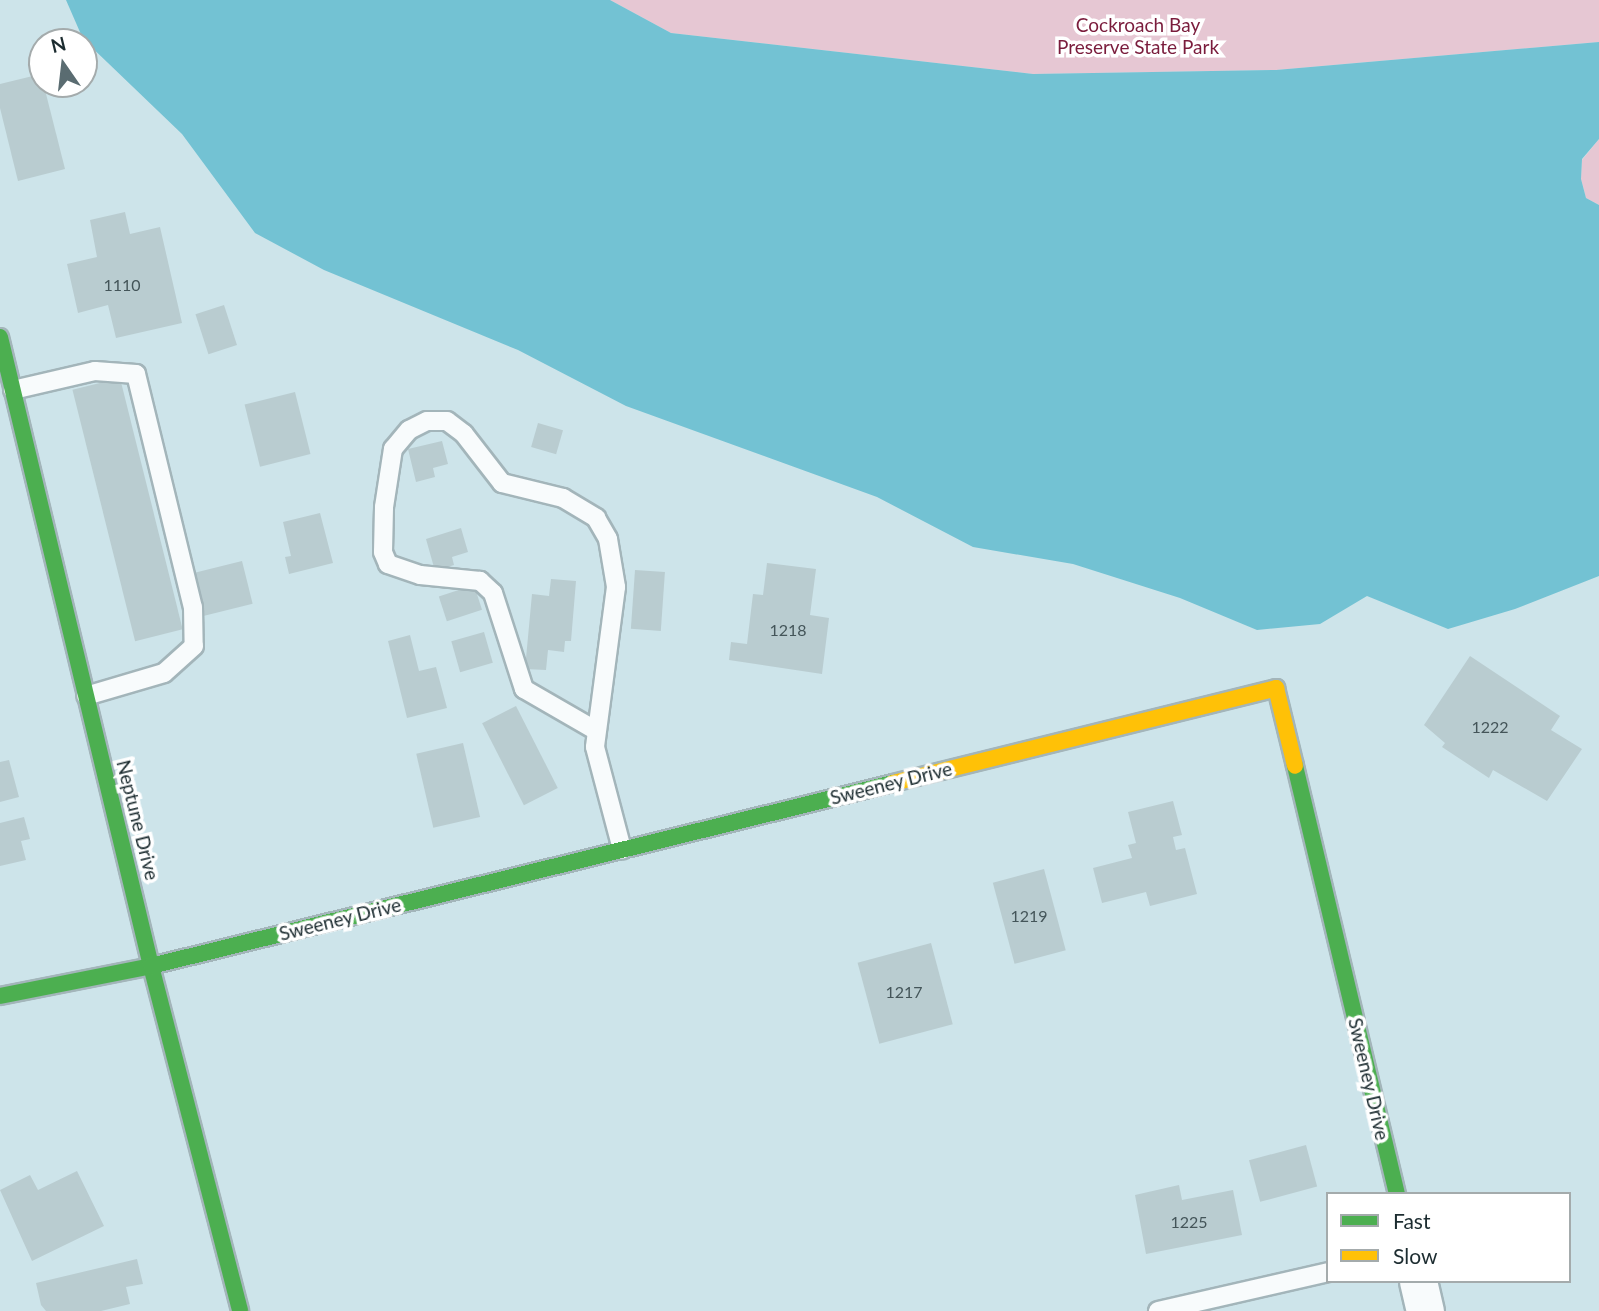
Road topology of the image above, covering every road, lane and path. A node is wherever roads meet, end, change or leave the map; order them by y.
1 (0, 337) edge
2 (13, 390) junction
3 (86, 696) junction
4 (595, 730) junction
5 (622, 849) junction
6 (151, 966) junction
7 (0, 996) edge
8 (1397, 1192) edge
9 (1326, 1272) edge
10 (1418, 1283) edge
11 (240, 1311) edge
12 (1158, 1311) edge
13 (1425, 1311) edge

1 - 2 street, Neptune Drive
2 - 3 street, Neptune Drive
2 - 3 lane
3 - 6 street, Neptune Drive
4 - 4 lane
4 - 5 lane
5 - 6 street, Sweeney Drive
5 - 8 street, Sweeney Drive
6 - 7 street, Sweeney Drive
6 - 11 street, Neptune Drive
9 - 12 lane
10 - 13 street

